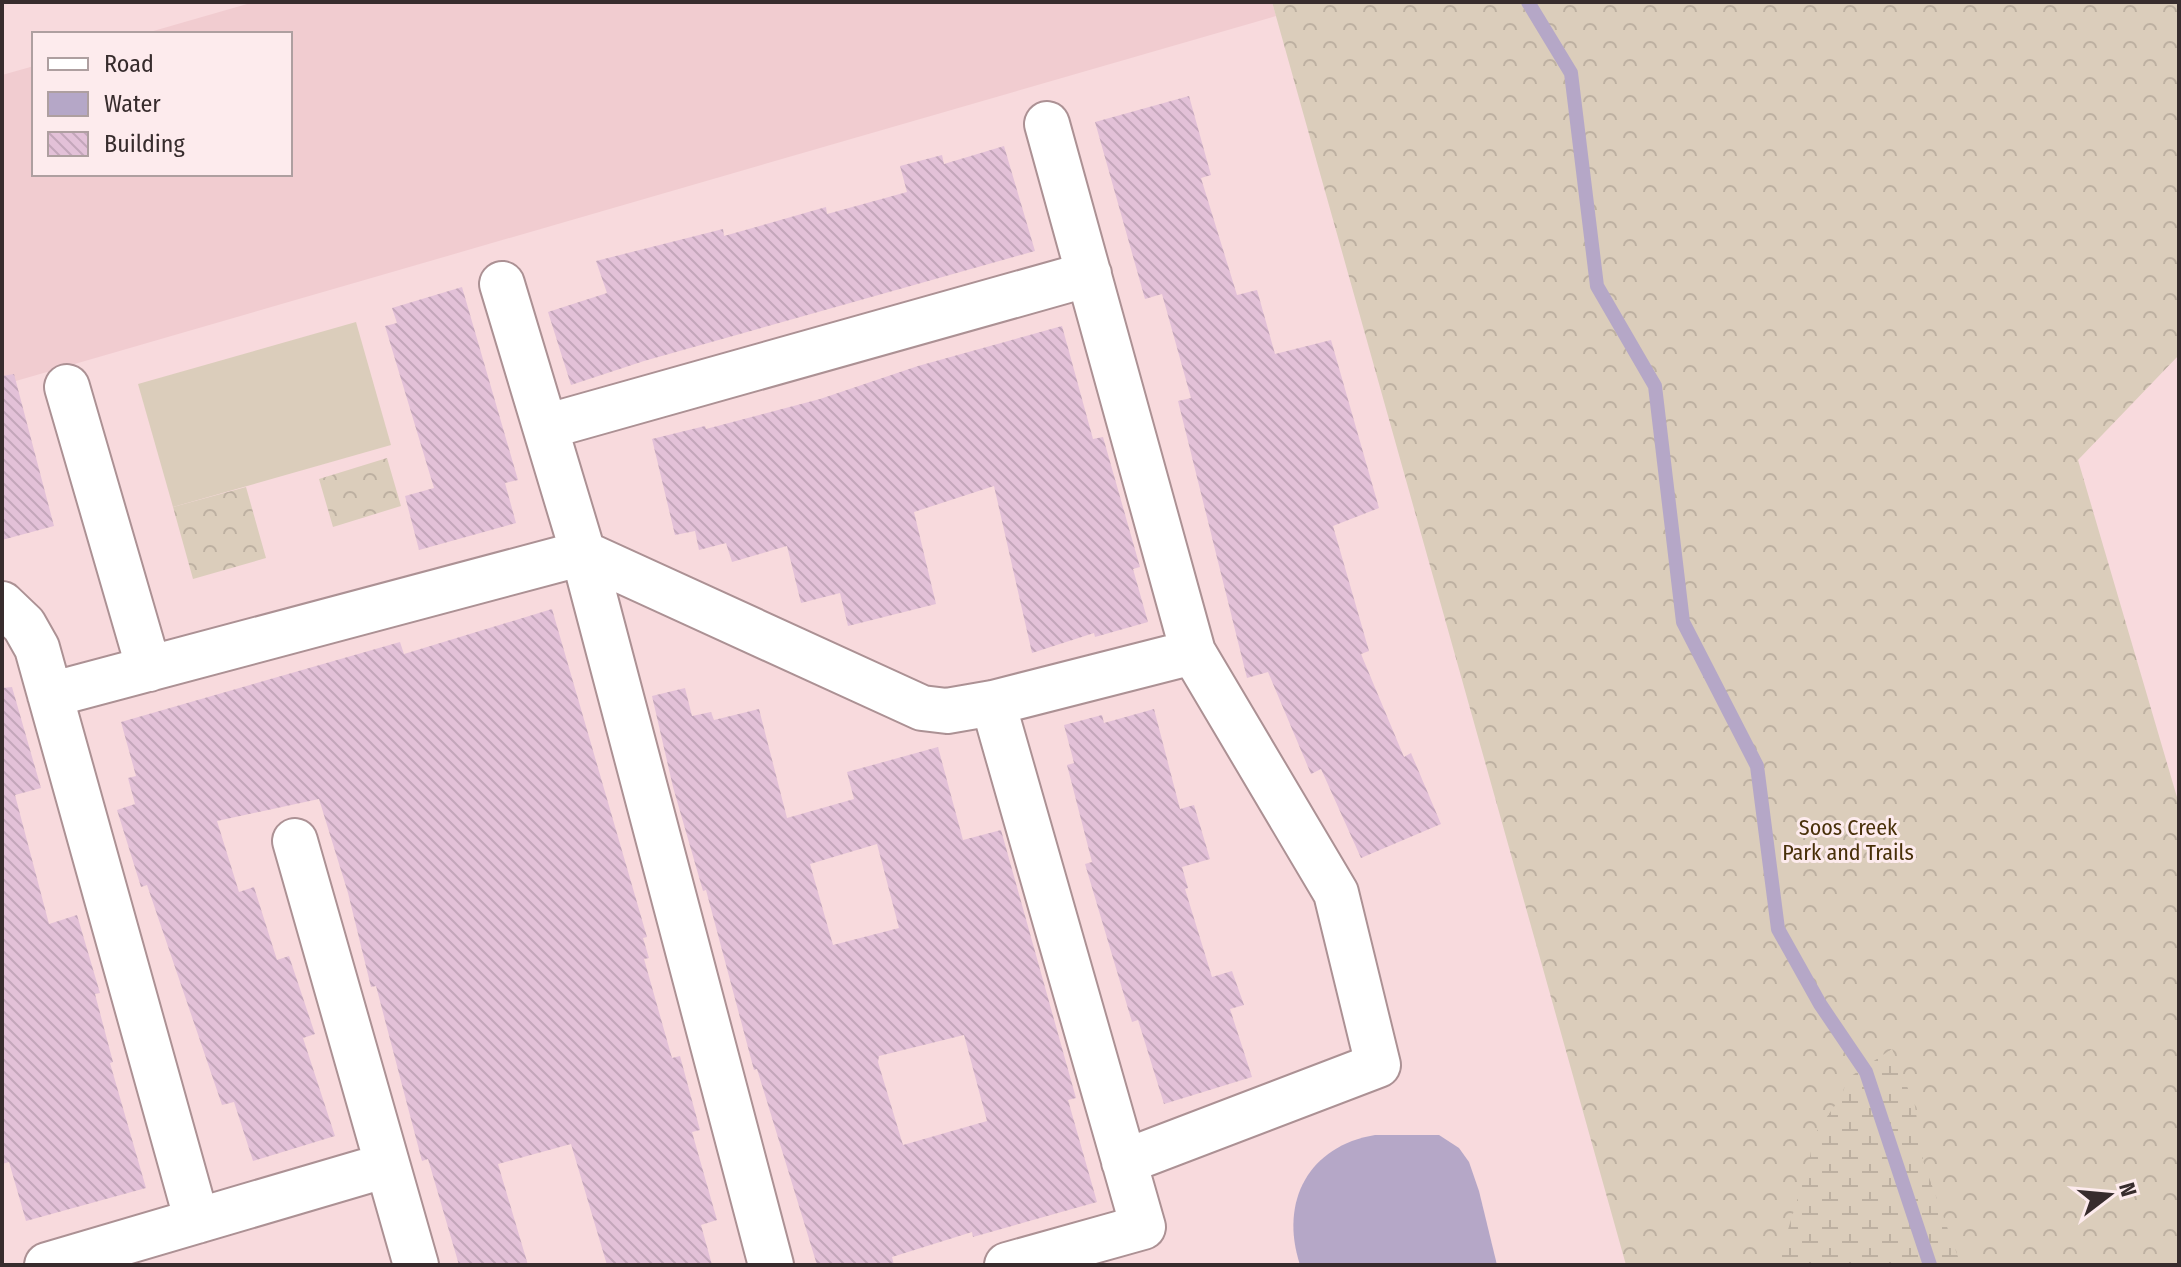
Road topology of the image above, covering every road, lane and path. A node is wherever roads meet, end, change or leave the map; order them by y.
1 (1047, 124) dead end
2 (1089, 274) junction
3 (502, 284) dead end
4 (67, 387) dead end
5 (545, 427) junction
6 (583, 553) junction
7 (2, 604) edge
8 (1193, 652) junction
9 (149, 669) junction
10 (50, 695) junction
11 (993, 703) junction
12 (295, 841) dead end
13 (1124, 1162) junction
14 (387, 1165) junction
15 (197, 1221) junction
16 (47, 1265) edge
17 (416, 1265) edge
18 (771, 1265) edge
19 (1007, 1265) edge

1 - 2 lane
2 - 5 lane
2 - 8 lane
3 - 5 lane
4 - 9 lane
5 - 6 lane
6 - 9 lane
6 - 11 lane
6 - 18 lane
7 - 10 lane
8 - 11 lane
8 - 13 lane
9 - 10 lane
10 - 15 lane
11 - 13 lane
12 - 14 lane
13 - 19 lane
14 - 15 lane
14 - 17 lane
15 - 16 lane

